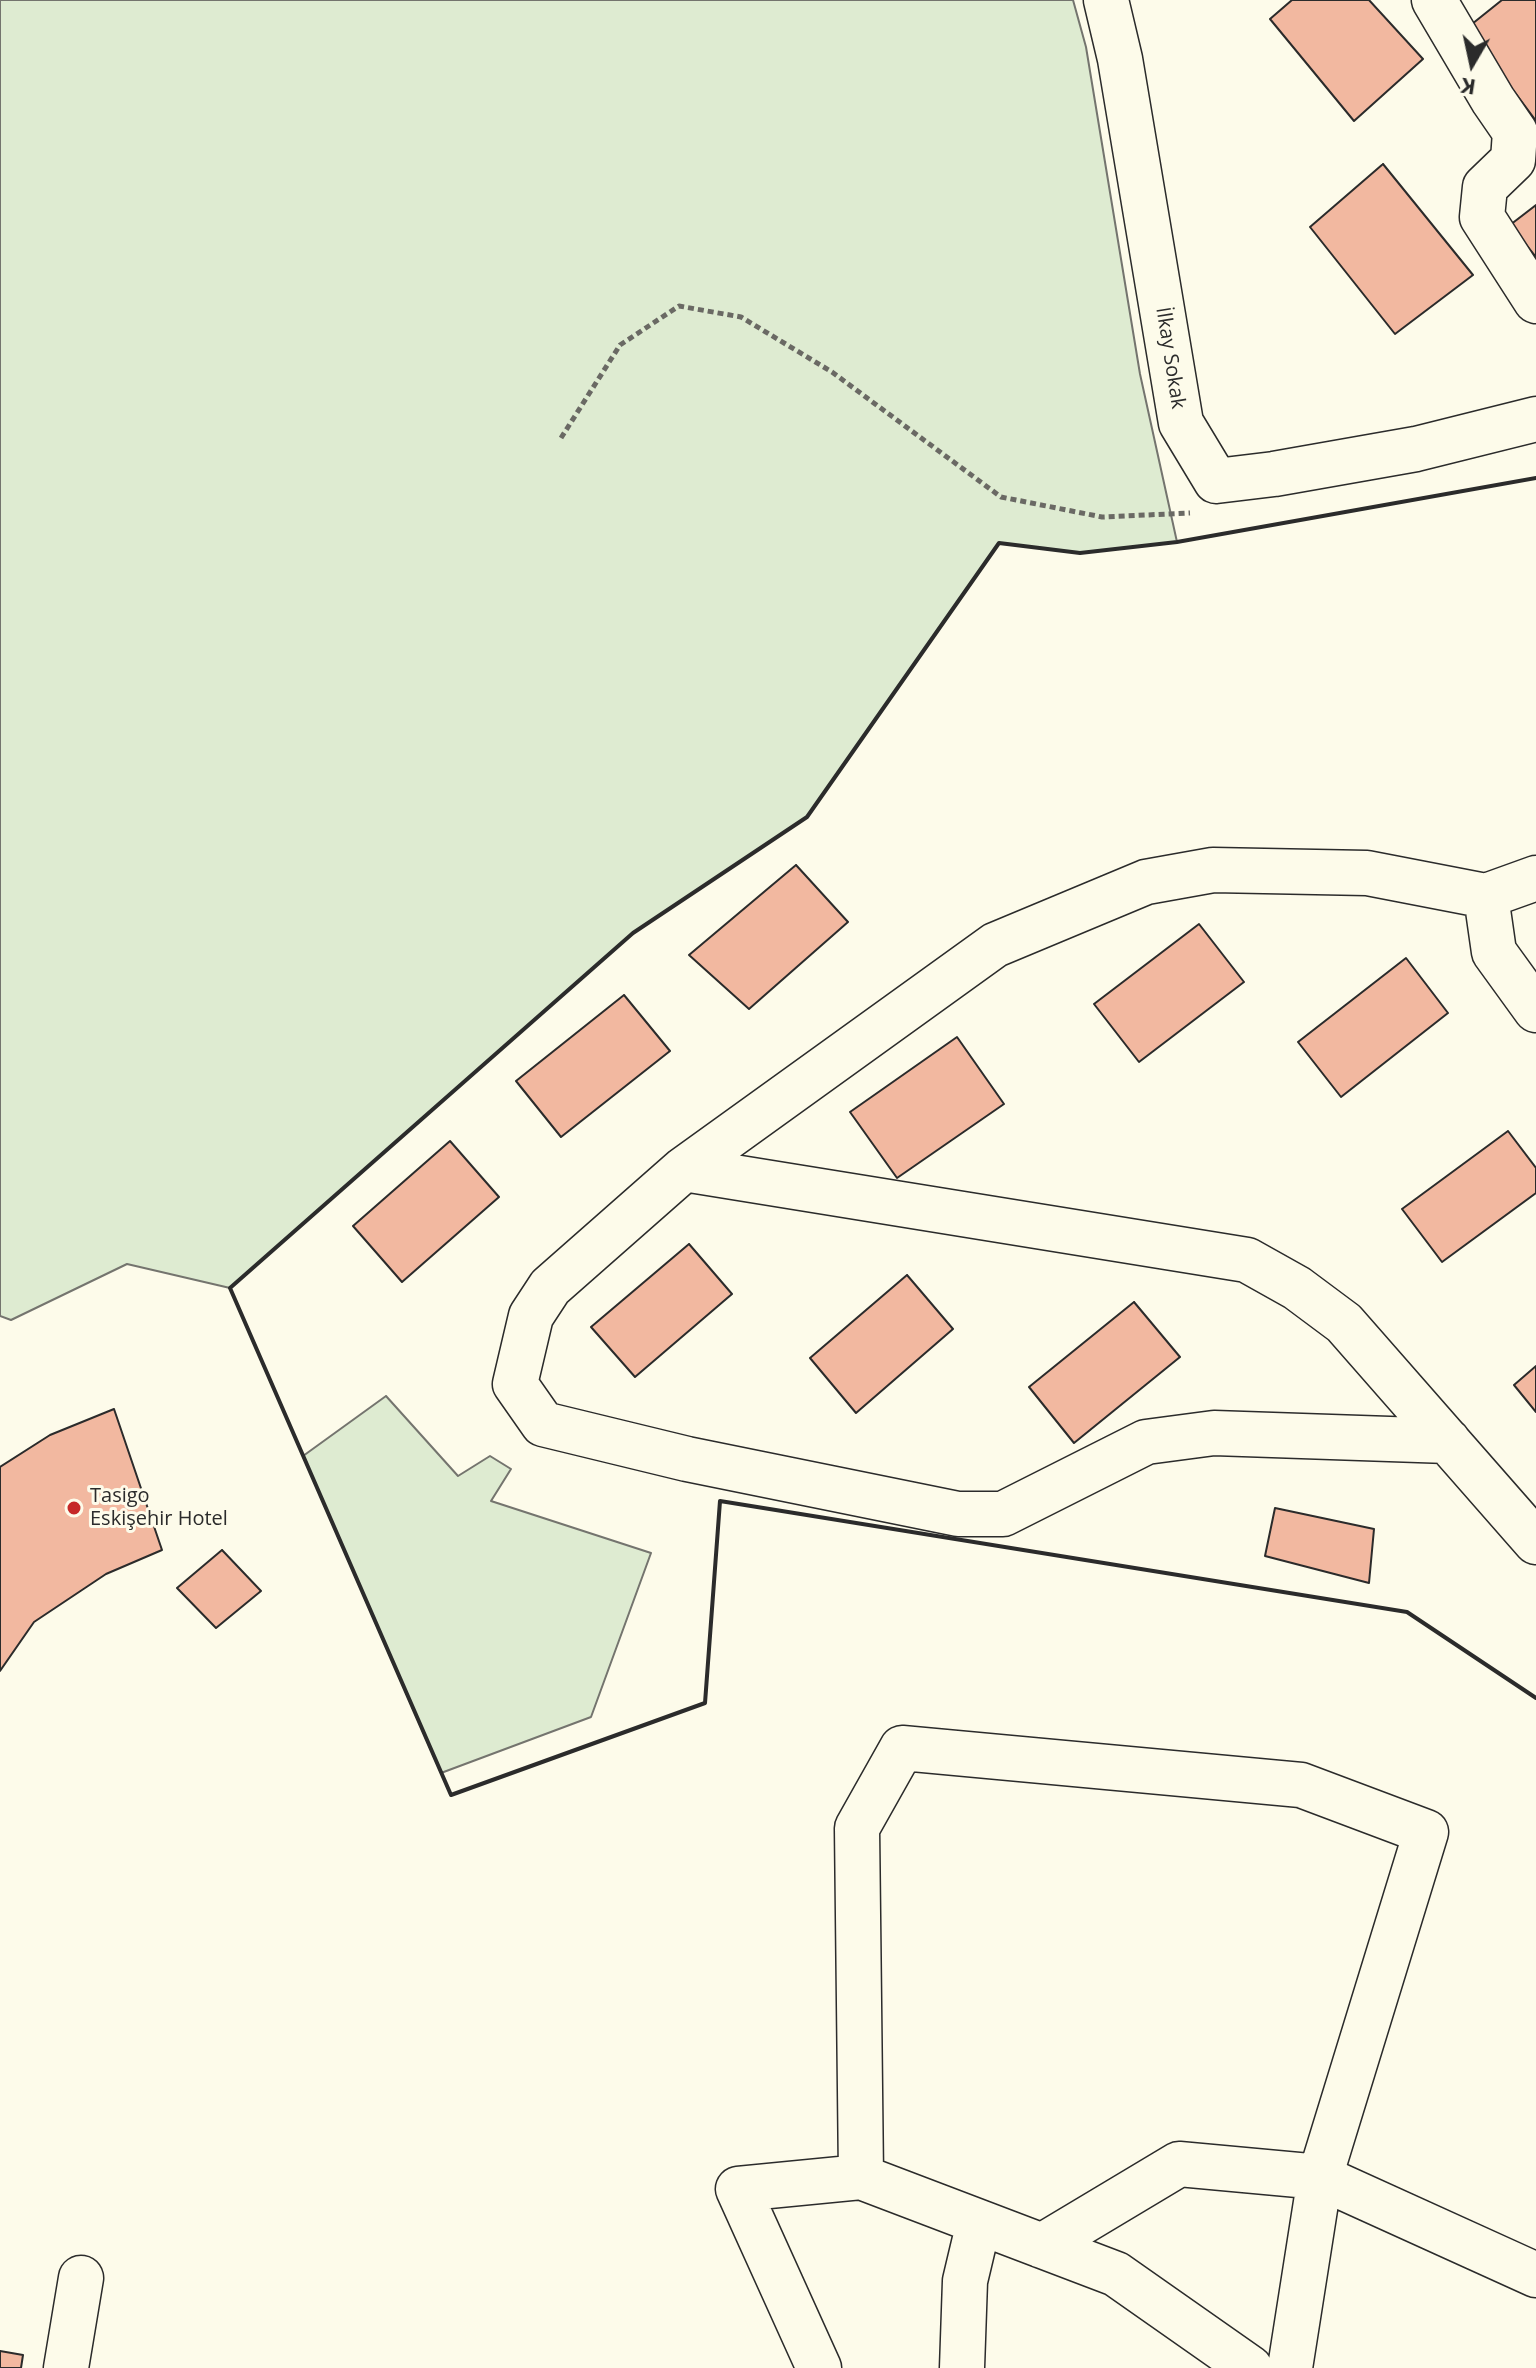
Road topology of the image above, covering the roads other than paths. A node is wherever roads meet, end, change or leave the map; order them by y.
1 (1106, 0) edge
2 (1434, 0) edge
3 (1536, 301) edge
4 (1536, 419) edge
5 (1536, 878) edge
6 (1486, 896) junction
7 (1536, 1010) edge
8 (684, 1169) junction
9 (1448, 1441) junction
10 (1536, 1542) edge
11 (861, 2177) junction
12 (1320, 2177) junction
13 (979, 2222) junction
14 (1042, 2246) junction
15 (1536, 2275) edge
16 (81, 2278) dead end
17 (66, 2368) edge
18 (819, 2368) edge
19 (962, 2368) edge
20 (1250, 2368) edge
21 (1290, 2368) edge

1 - 4 street, İlkay Sokak
2 - 3 street
5 - 6 street
6 - 7 street
6 - 8 street
8 - 9 street
8 - 9 street
9 - 10 street
11 - 12 street
11 - 13 street
11 - 18 street
12 - 14 street
12 - 15 street
12 - 21 street
13 - 14 street
13 - 19 street
14 - 20 street
16 - 17 street

